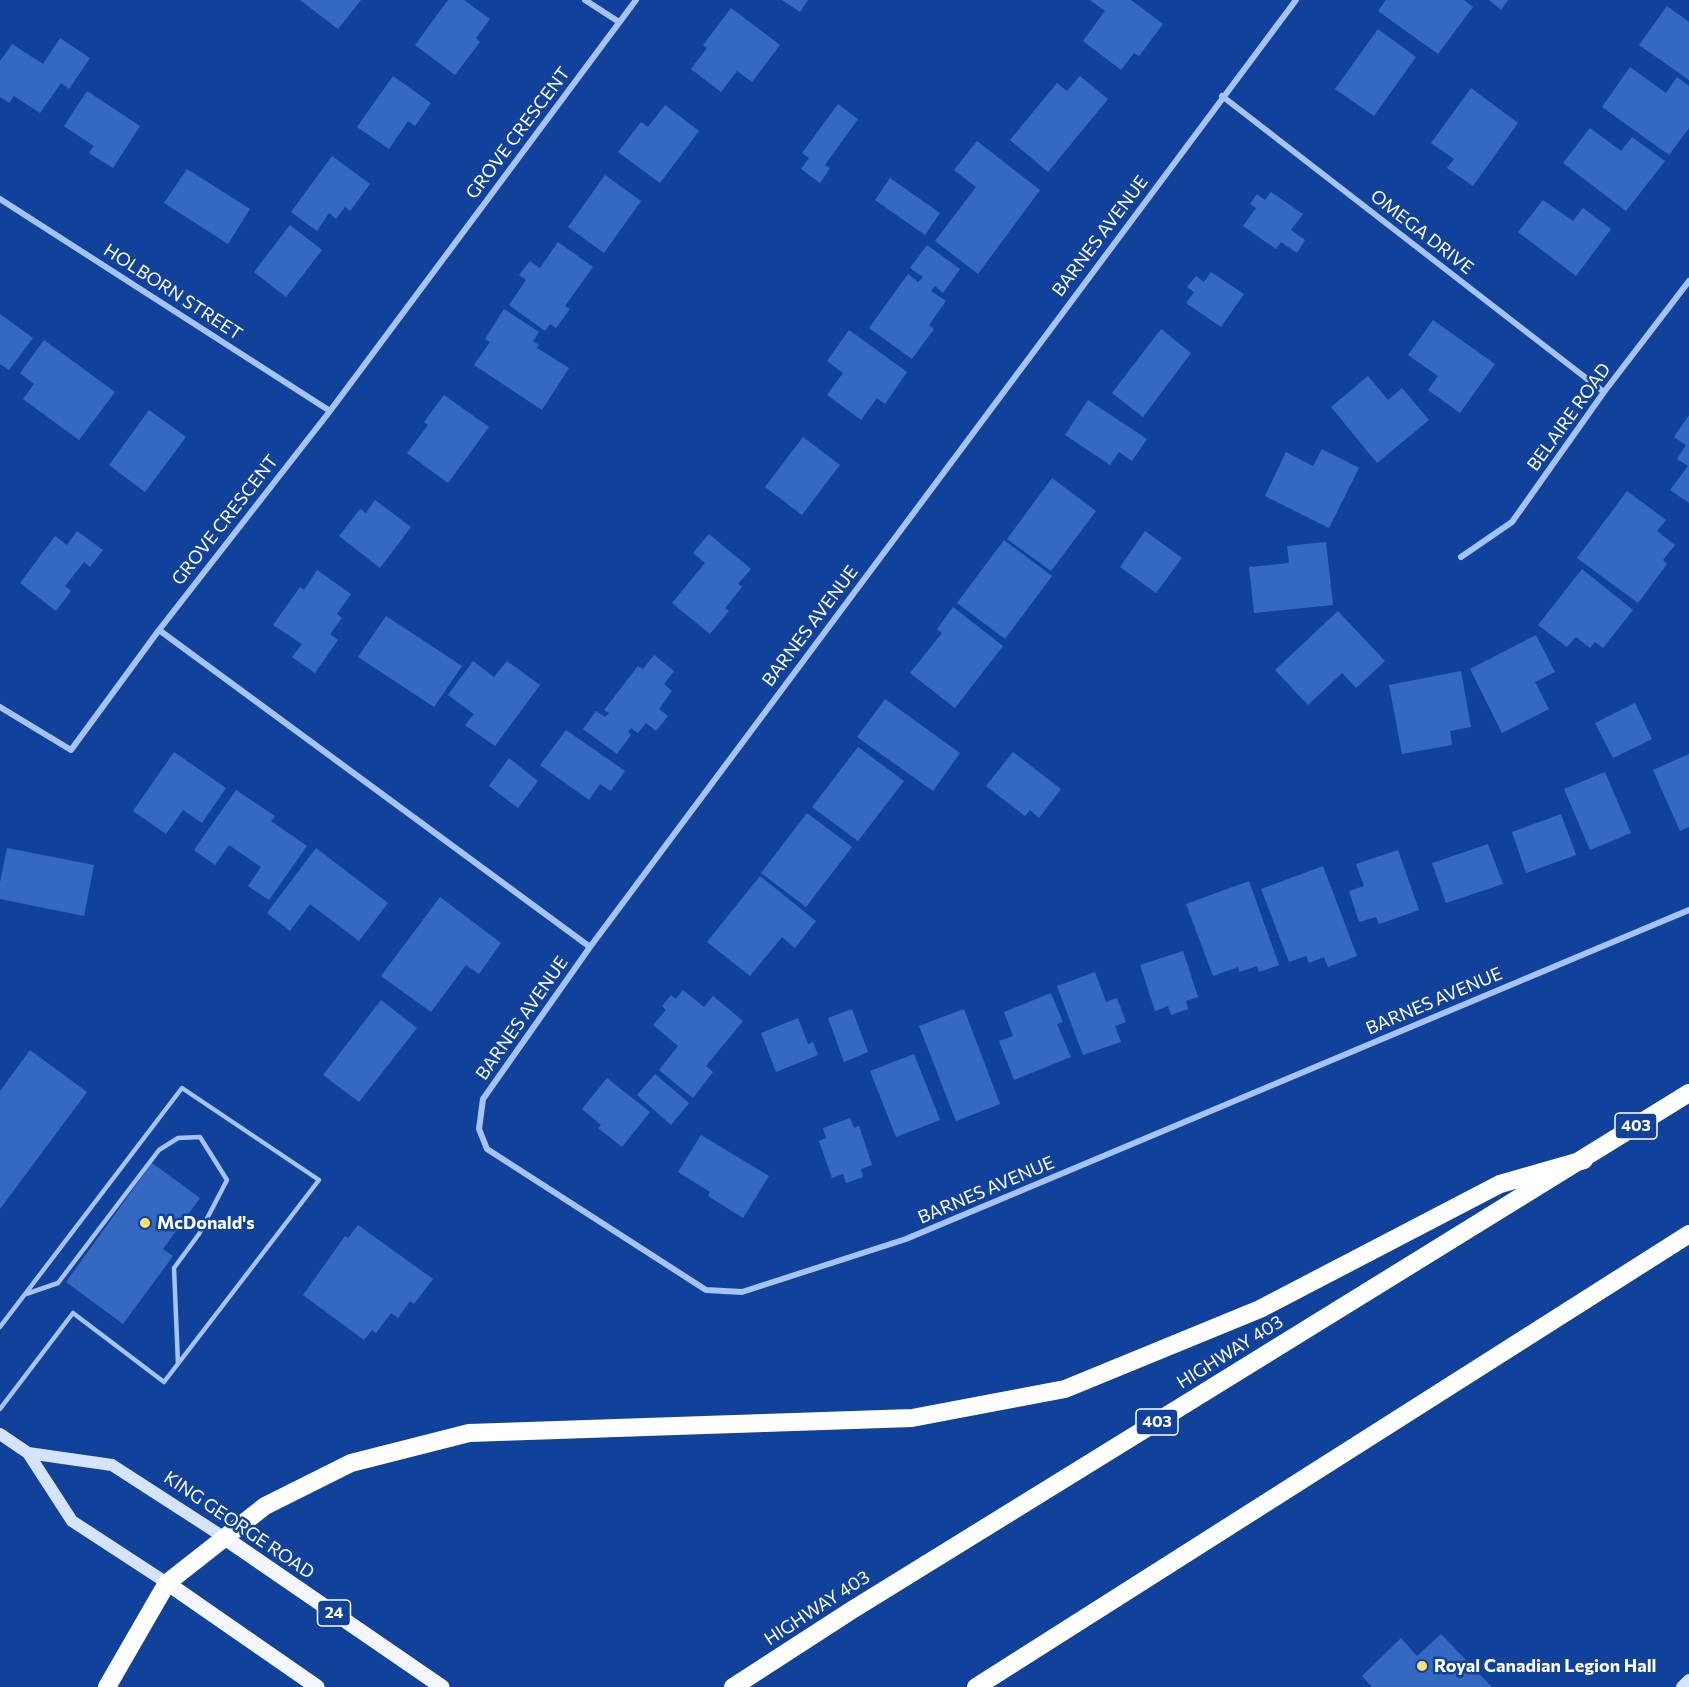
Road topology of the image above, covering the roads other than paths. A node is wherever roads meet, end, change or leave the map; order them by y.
1 (585, 0) edge
2 (636, 0) edge
3 (1296, 0) edge
4 (620, 22) junction
5 (1222, 96) junction
6 (0, 199) edge
7 (1689, 281) edge
8 (1604, 392) junction
9 (330, 411) junction
10 (1461, 557) dead end
11 (159, 630) junction
12 (0, 707) edge
13 (1689, 910) edge
14 (590, 947) junction
15 (1689, 1093) edge
16 (1584, 1160) junction
17 (1689, 1234) edge
18 (24, 1295) junction
19 (0, 1327) edge
20 (178, 1364) junction
21 (0, 1408) edge
22 (0, 1434) edge
23 (28, 1453) junction
24 (225, 1538) junction
25 (167, 1583) junction
26 (1689, 1680) edge
27 (107, 1687) edge
28 (317, 1687) edge
29 (442, 1687) edge
30 (733, 1687) edge
31 (976, 1687) edge
32 (1682, 1687) edge

1 - 4 street
2 - 4 street, GROVE CRESCENT
3 - 5 street, BARNES AVENUE
4 - 9 street, GROVE CRESCENT
5 - 8 street, OMEGA DRIVE
5 - 14 street, BARNES AVENUE
6 - 9 street, HOLBORN STREET
7 - 8 street, BELAIRE ROAD
8 - 10 street, BELAIRE ROAD
9 - 11 street, GROVE CRESCENT
11 - 12 street, GROVE CRESCENT
11 - 14 street
13 - 14 street, BARNES AVENUE
15 - 16 highway, HIGHWAY 403 / 403
16 - 24 highway
16 - 30 highway, HIGHWAY 403 / 403
17 - 31 highway
18 - 19 lane
18 - 20 lane
18 - 20 lane
20 - 21 lane
22 - 23 main road, KING GEORGE ROAD
23 - 24 main road, KING GEORGE ROAD
23 - 25 main road, KING GEORGE ROAD
24 - 25 highway
24 - 29 main road, KING GEORGE ROAD / 24
25 - 27 highway
25 - 28 main road, KING GEORGE ROAD
26 - 32 main road

